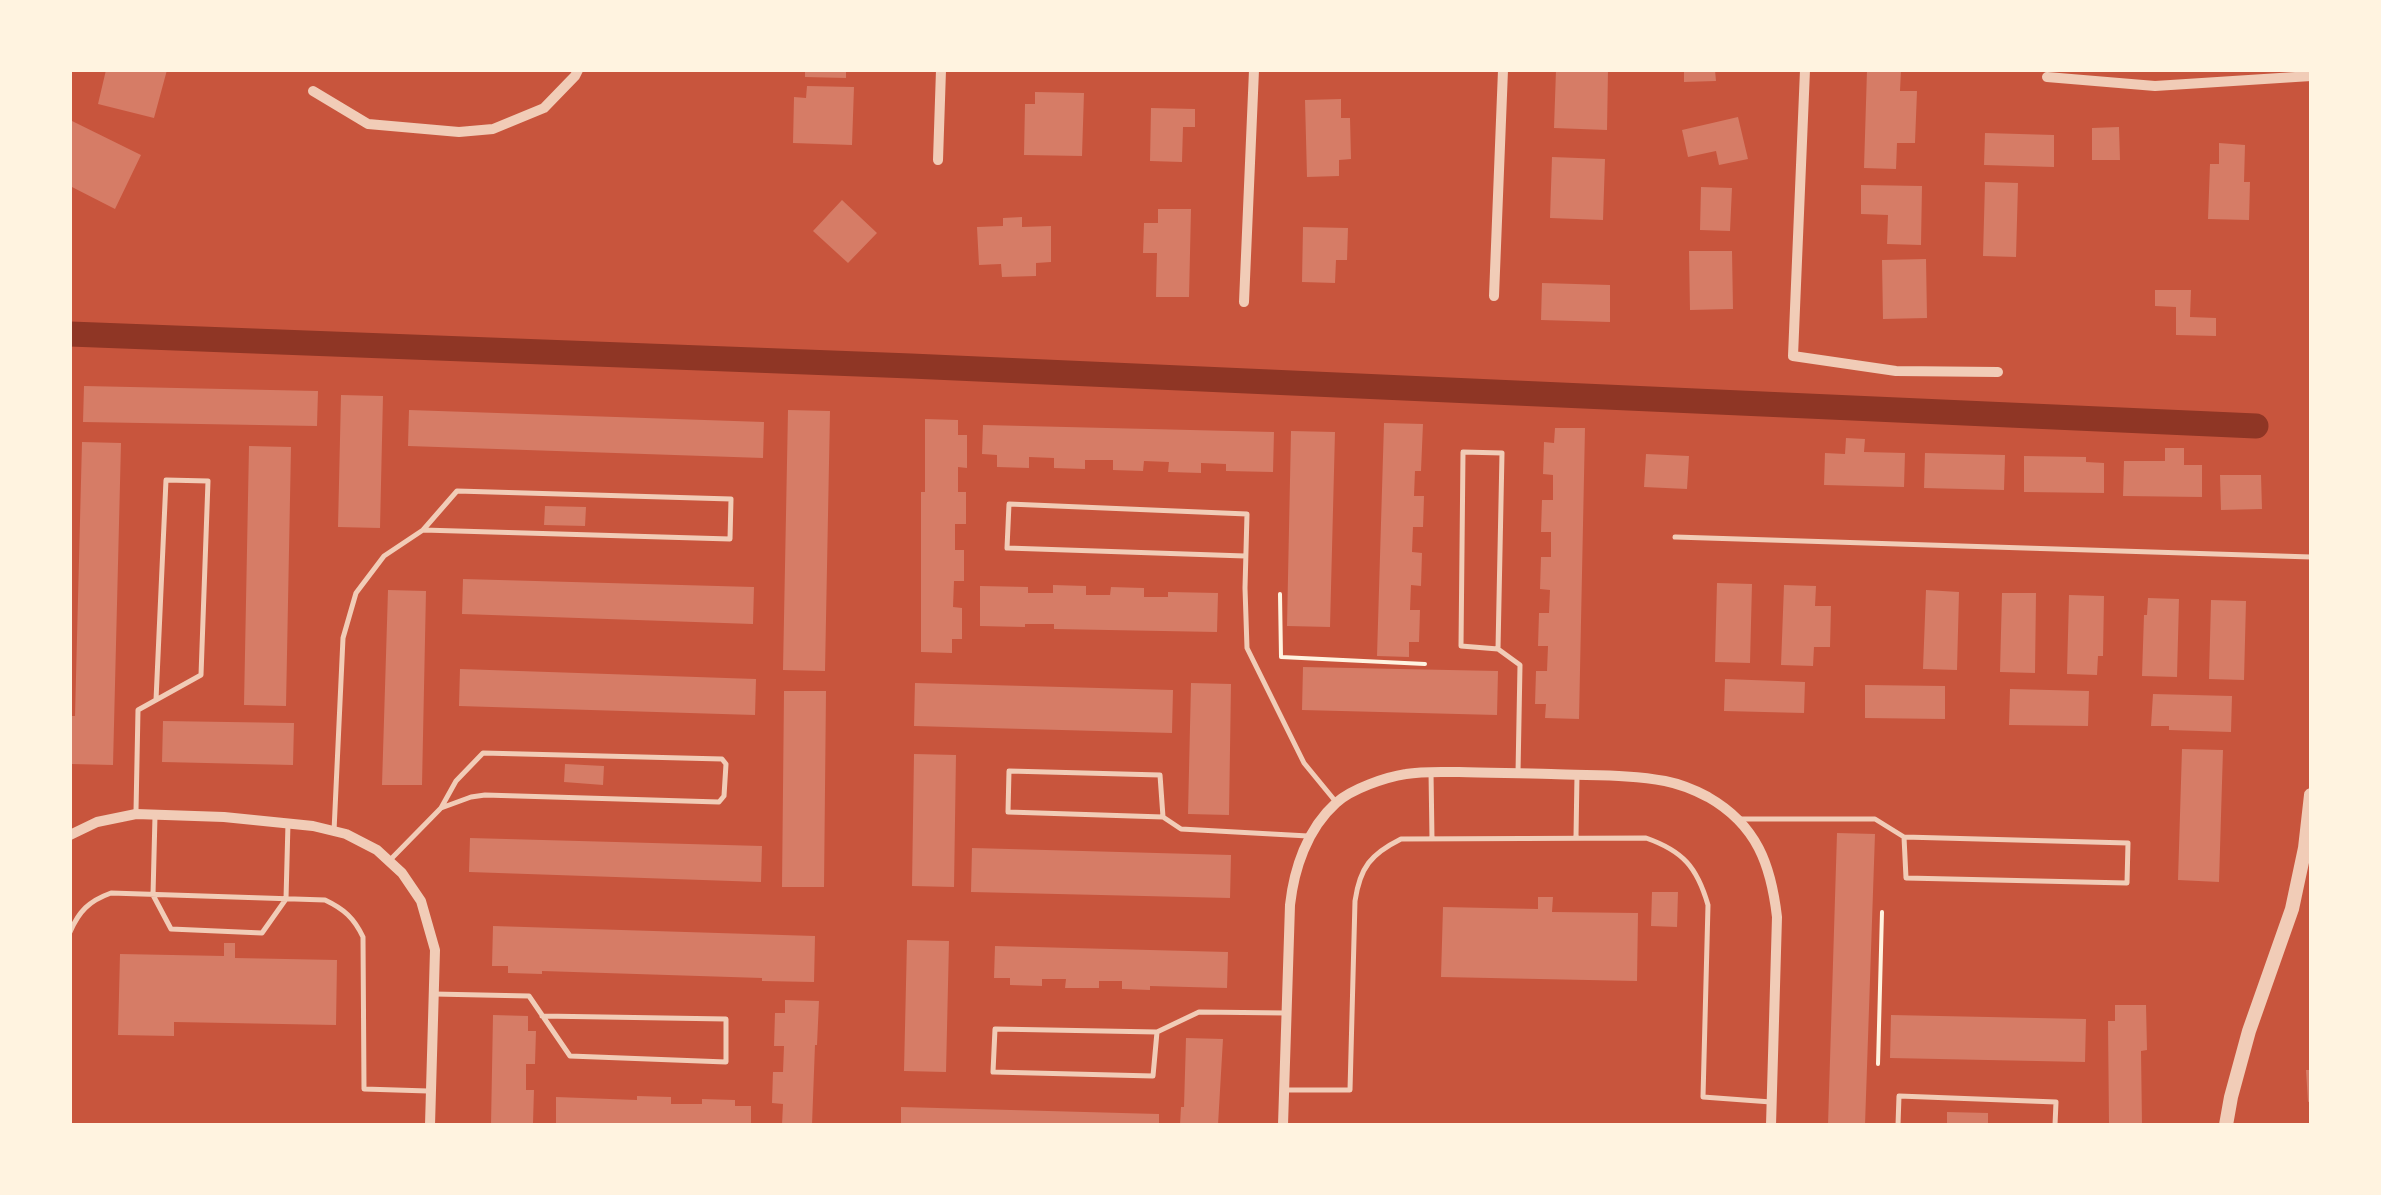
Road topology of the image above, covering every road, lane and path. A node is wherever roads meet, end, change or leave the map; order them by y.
1 (578, 70) edge
2 (941, 70) edge
3 (1254, 70) edge
4 (1503, 70) edge
5 (1804, 70) edge
6 (2311, 76) edge
7 (2047, 77) dead end
8 (313, 91) dead end
9 (938, 160) dead end
10 (1494, 296) dead end
11 (1244, 302) dead end
12 (1998, 372) dead end
13 (423, 530) junction
14 (1675, 537) dead end
15 (1245, 556) junction
16 (2311, 556) edge
17 (1280, 594) dead end
18 (1498, 649) junction
19 (1425, 664) dead end
20 (156, 700) junction
21 (1431, 772) junction
22 (1518, 773) junction
23 (1577, 776) junction
24 (2311, 796) edge
25 (1336, 802) junction
26 (442, 808) junction
27 (136, 814) junction
28 (155, 816) junction
29 (1162, 817) junction
30 (1737, 819) junction
31 (288, 823) junction
32 (334, 830) junction
33 (70, 835) edge
34 (1311, 836) junction
35 (1904, 837) junction
36 (1576, 838) junction
37 (1432, 839) junction
38 (390, 860) junction
39 (153, 894) junction
40 (286, 899) junction
41 (1882, 912) dead end
42 (70, 932) edge
43 (434, 994) junction
44 (1286, 1014) junction
45 (542, 1016) junction
46 (1157, 1032) junction
47 (1878, 1064) dead end
48 (1284, 1090) junction
49 (431, 1091) junction
50 (1771, 1102) junction
51 (430, 1125) edge
52 (1283, 1125) edge
53 (1771, 1125) edge
54 (1898, 1125) edge
55 (2055, 1125) edge
56 (2226, 1125) edge

1 - 8 street
2 - 9 street
3 - 11 street
4 - 10 street
5 - 12 street
6 - 7 street
13 - 13 lane
13 - 32 lane
14 - 16 lane
15 - 15 lane
15 - 25 lane
17 - 19 path
18 - 18 lane
18 - 22 lane
20 - 20 lane
20 - 27 lane
21 - 22 street
21 - 25 street
21 - 37 lane
22 - 23 street
23 - 30 street
23 - 36 lane
24 - 56 street
25 - 34 street
26 - 26 lane
26 - 38 lane
27 - 28 street
27 - 33 street
28 - 31 street
28 - 39 lane
29 - 29 lane
29 - 34 lane
30 - 35 lane
30 - 50 street
31 - 32 street
31 - 40 lane
32 - 38 street
34 - 44 street
35 - 35 lane
36 - 37 lane
36 - 50 lane
37 - 48 lane
38 - 43 street
39 - 40 lane
39 - 40 lane
39 - 42 lane
40 - 49 lane
41 - 47 path
43 - 45 lane
43 - 49 street
44 - 46 lane
44 - 48 street
45 - 45 lane
46 - 46 lane
48 - 52 street
49 - 51 street
50 - 53 street
54 - 55 lane

